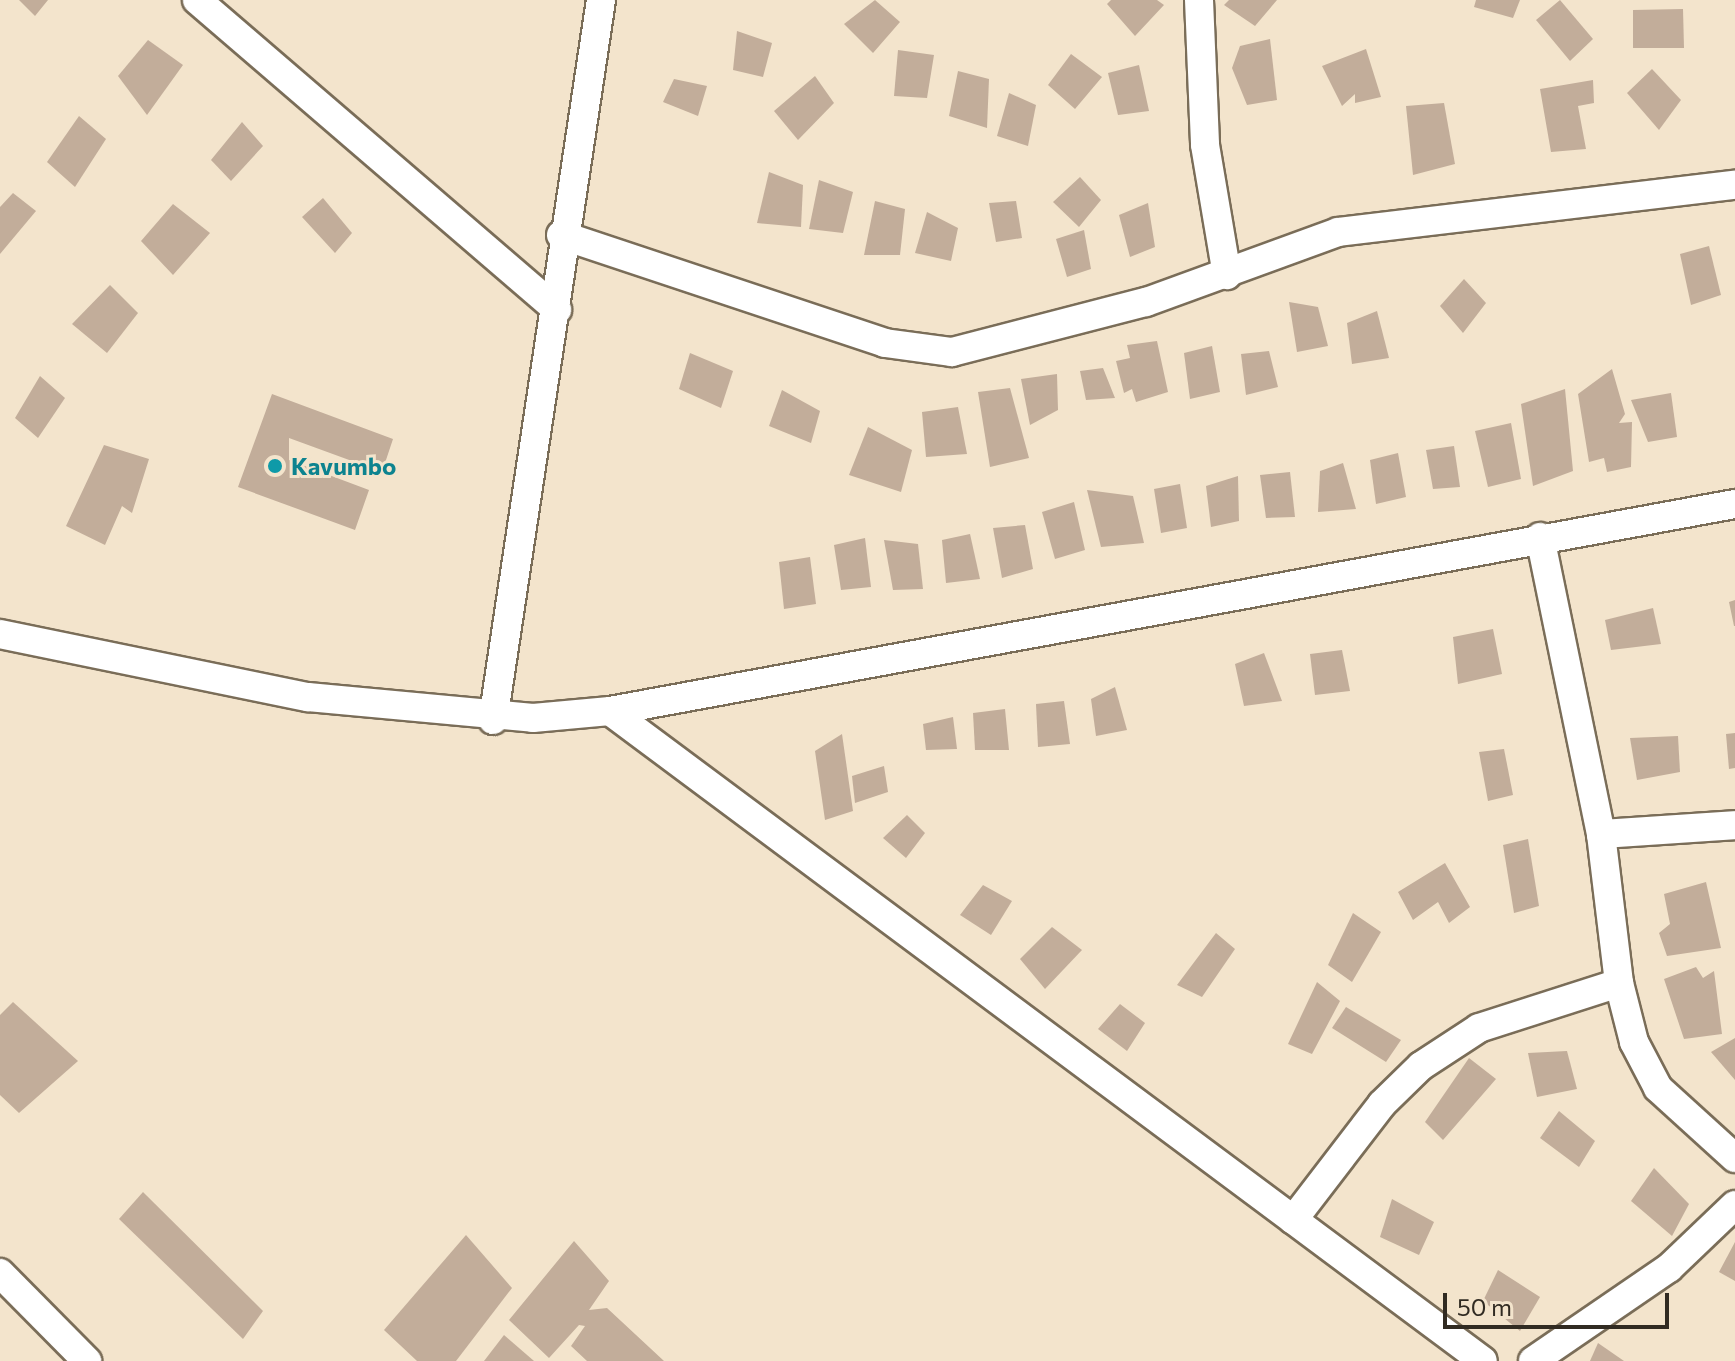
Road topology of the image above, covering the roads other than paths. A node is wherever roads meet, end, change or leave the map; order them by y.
1 (197, 0) edge
2 (601, 0) edge
3 (1199, 0) edge
4 (1735, 185) edge
5 (561, 235) junction
6 (1227, 275) junction
7 (557, 310) junction
8 (1735, 504) edge
9 (1540, 537) junction
10 (0, 634) edge
11 (610, 711) junction
12 (493, 720) junction
13 (1735, 825) edge
14 (1601, 834) junction
15 (1619, 983) junction
16 (1735, 1158) edge
17 (1735, 1205) edge
18 (1293, 1220) junction
19 (0, 1273) edge
20 (87, 1361) edge
21 (1483, 1361) edge
22 (1533, 1361) edge

1 - 7 street
2 - 5 street
3 - 6 street
4 - 6 street
5 - 6 street
5 - 7 street
7 - 12 street
8 - 9 street
9 - 11 street
9 - 14 street
10 - 12 street
11 - 12 street
11 - 18 street
13 - 14 street
14 - 15 street
15 - 16 street
15 - 18 street
17 - 22 street
18 - 21 street
19 - 20 street

